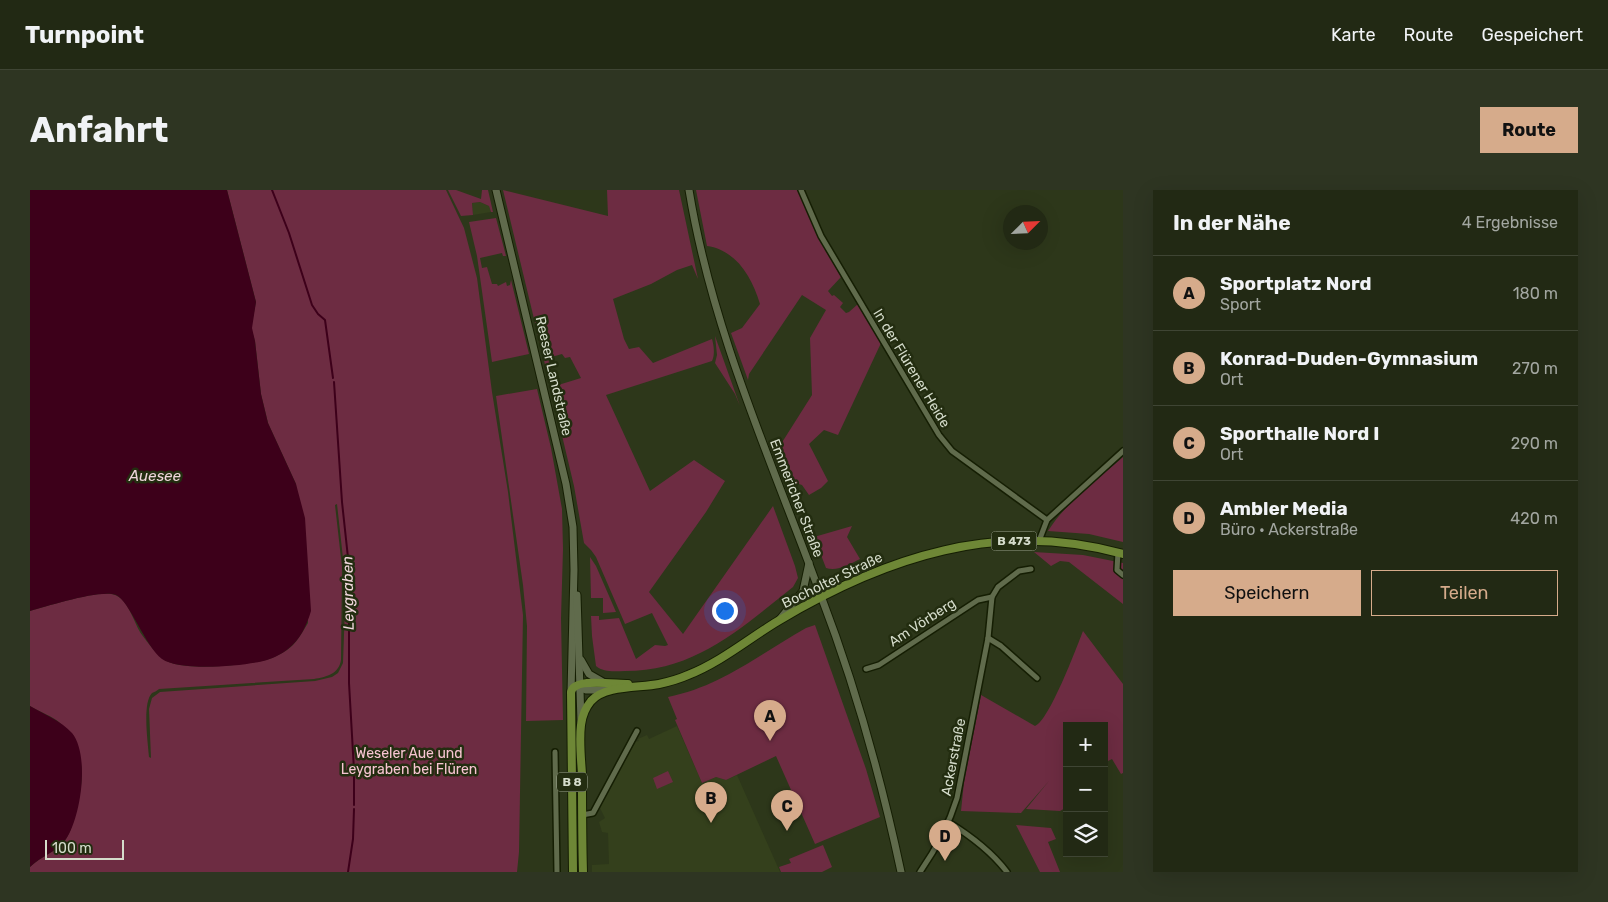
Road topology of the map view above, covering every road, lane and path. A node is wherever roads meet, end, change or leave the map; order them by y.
1 (496, 190) edge
2 (688, 190) edge
3 (801, 190) edge
4 (1123, 451) edge
5 (1048, 520) junction
6 (1039, 541) junction
7 (1121, 553) edge
8 (809, 563) junction
9 (1031, 569) dead end
10 (574, 570) junction
11 (1123, 575) edge
12 (822, 597) junction
13 (992, 597) junction
14 (779, 621) junction
15 (988, 638) junction
16 (579, 654) junction
17 (866, 669) dead end
18 (1037, 678) dead end
19 (575, 687) junction
20 (606, 687) junction
21 (581, 725) junction
22 (637, 731) dead end
23 (555, 752) dead end
24 (582, 814) junction
25 (948, 822) junction
26 (556, 872) edge
27 (573, 872) edge
28 (583, 872) edge
29 (901, 872) edge
30 (920, 872) edge
31 (1007, 872) edge

1 - 10 main road, Reeser Landstraße
2 - 8 main road, Emmericher Straße
3 - 5 street, In der Flürener Heide
4 - 5 street
5 - 6 street
6 - 7 main road, Bocholter Straße / B 473
6 - 12 main road, Bocholter Straße / B 473
7 - 11 street, Bocholter Straße
8 - 12 main road, Emmericher Straße
8 - 14 main road
9 - 13 street
10 - 16 main road, Reeser Landstraße
10 - 19 main road, Reeser Landstraße
12 - 14 main road, Bocholter Straße
12 - 29 main road, Emmericher Straße
13 - 15 street, Ackerstraße
13 - 17 street, Am Vörberg
14 - 20 main road, Bocholter Straße
15 - 18 street
15 - 25 street, Ackerstraße
16 - 19 main road, Reeser Landstraße
16 - 20 main road
19 - 20 main road, Bocholter Straße
19 - 21 main road, Reeser Landstraße / B 8
19 - 27 main road, Reeser Landstraße / B 8
20 - 21 main road, B 8
21 - 24 main road, Reeser Landstraße / B 8
22 - 24 street
23 - 26 street
24 - 28 main road, Reeser Landstraße / B 8
25 - 30 street, Ackerstraße
25 - 31 street

